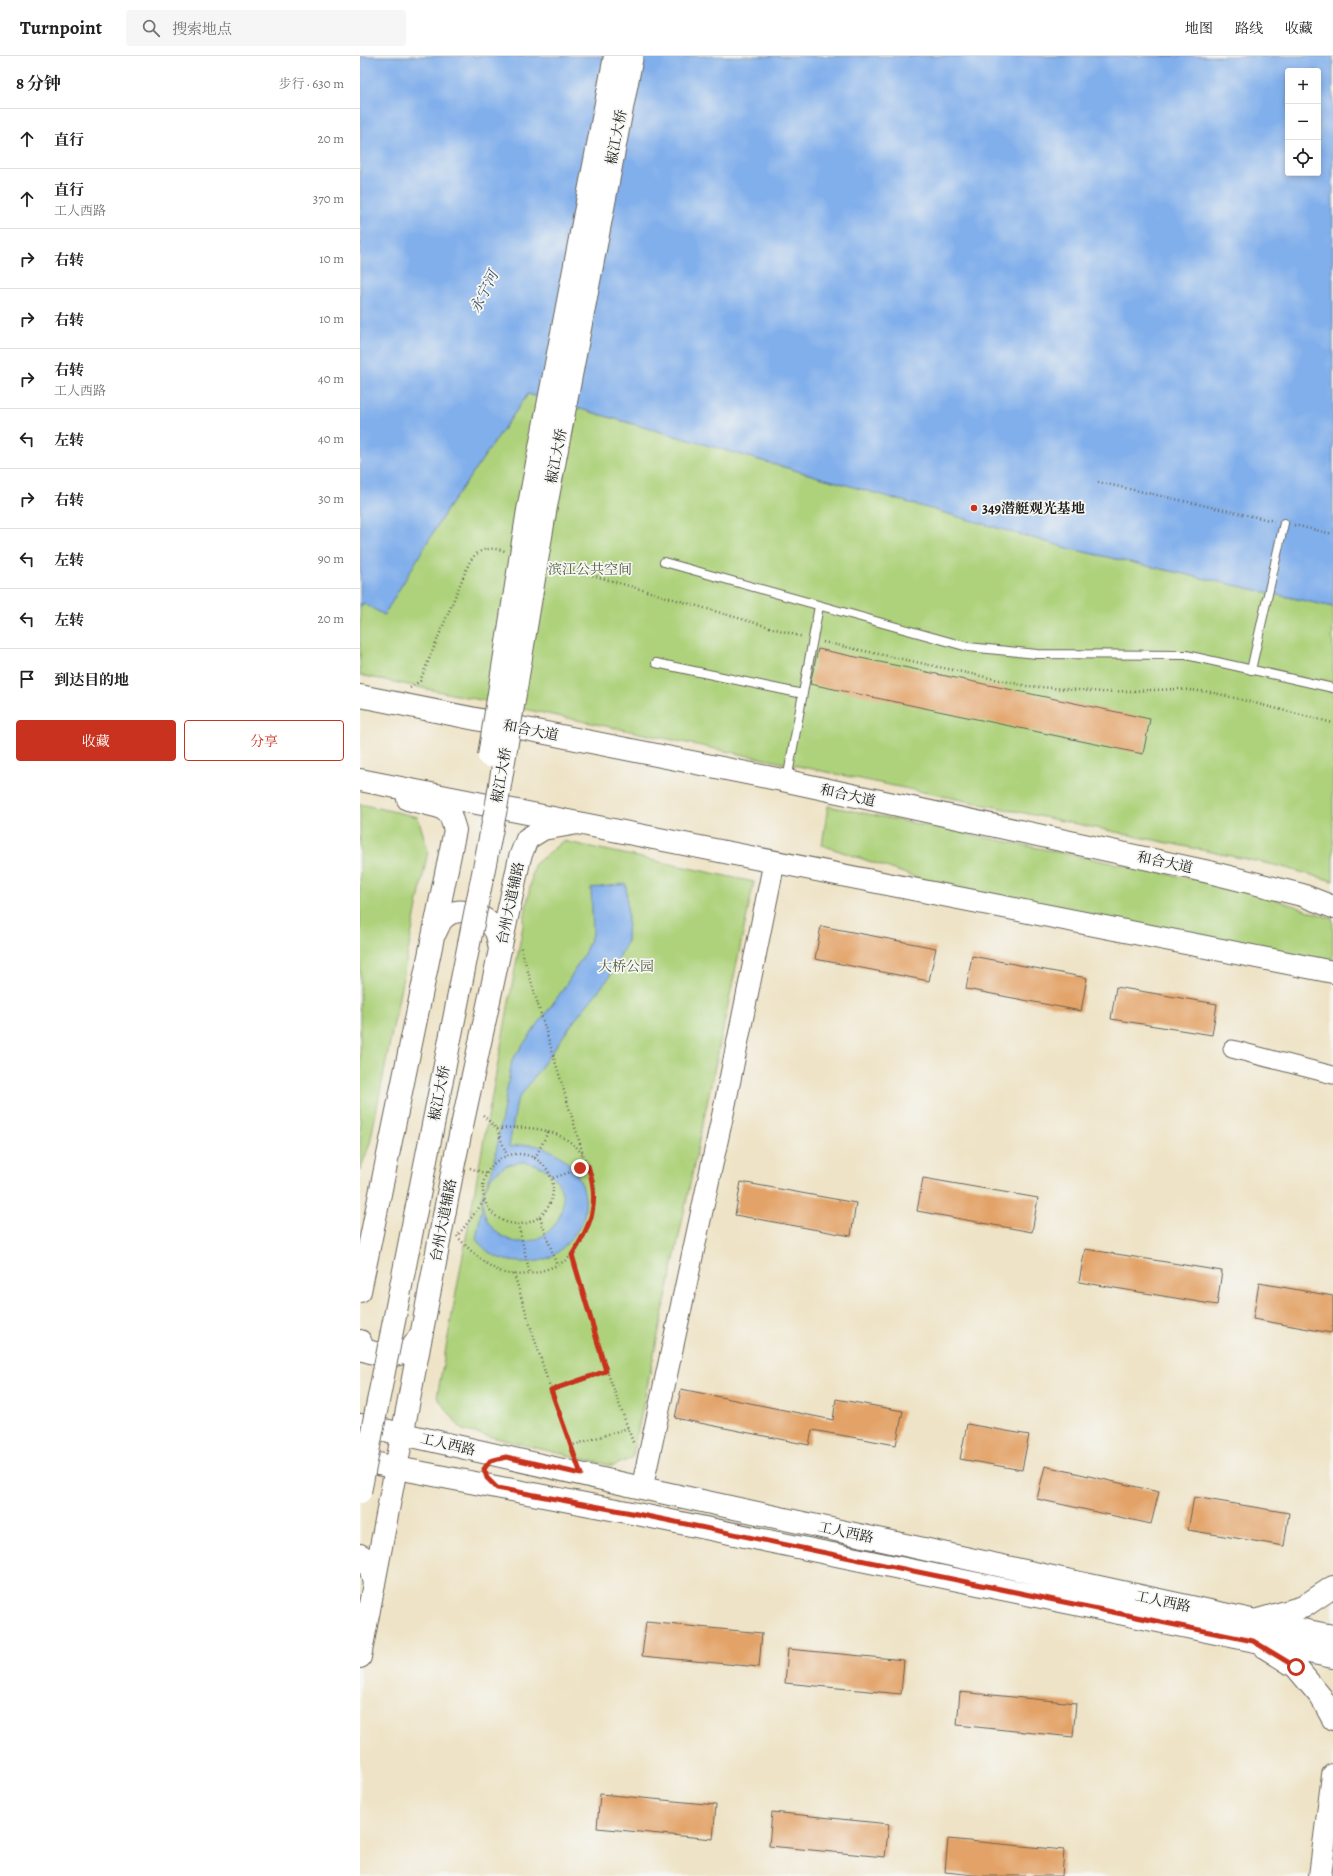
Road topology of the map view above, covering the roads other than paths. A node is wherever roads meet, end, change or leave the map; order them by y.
1 (615, 56) edge
2 (632, 56) edge
3 (1284, 523) road end
4 (664, 562) dead end
5 (819, 606) junction
6 (656, 663) dead end
7 (1252, 670) junction
8 (1333, 688) edge
9 (803, 694) junction
10 (360, 696) edge
11 (360, 780) edge
12 (787, 781) junction
13 (360, 788) edge
14 (578, 823) junction
15 (774, 863) junction
16 (1333, 907) edge
17 (434, 933) junction
18 (510, 946) junction
19 (1333, 972) edge
20 (1232, 1050) dead end
21 (1333, 1075) edge
22 (360, 1291) edge
23 (422, 1333) junction
24 (360, 1341) edge
25 (360, 1416) edge
26 (360, 1425) edge
27 (403, 1434) junction
28 (506, 1457) junction
29 (360, 1460) edge
30 (397, 1468) junction
31 (497, 1488) junction
32 (642, 1488) junction
33 (360, 1492) edge
34 (360, 1555) edge
35 (374, 1585) junction
36 (1333, 1587) edge
37 (1255, 1631) junction
38 (1333, 1636) edge
39 (360, 1657) edge
40 (1333, 1657) edge
41 (1333, 1719) edge
42 (1333, 1775) edge
43 (1320, 1876) edge

1 - 25 main road, 椒江大桥, bridge
2 - 33 main road, 椒江大桥, bridge
3 - 7 lane
4 - 5 lane
5 - 7 lane
5 - 9 lane
6 - 9 lane
7 - 8 lane
9 - 12 lane
10 - 12 main road, 和合大道
11 - 14 main road
12 - 16 main road, 和合大道
13 - 17 main road
14 - 15 main road
14 - 18 main road, 台州大道辅路
15 - 19 main road
15 - 32 street
17 - 18 main road
17 - 22 main road
18 - 23 main road, 台州大道辅路
20 - 21 street
23 - 24 main road
23 - 27 main road, 台州大道辅路
26 - 27 main road, 工人西路
27 - 28 main road, 工人西路
27 - 30 main road, 台州大道辅路
28 - 31 main road
28 - 32 main road, 工人西路
29 - 30 main road, 工人西路
30 - 31 main road, 工人西路
30 - 35 main road, 台州大道辅路
31 - 37 main road, 工人西路
32 - 37 main road, 工人西路
34 - 35 main road
35 - 39 main road, 台州大道辅路
36 - 37 main road
37 - 38 main road, 工人西路
37 - 40 main road, 工人西路
37 - 41 main road
42 - 43 main road

